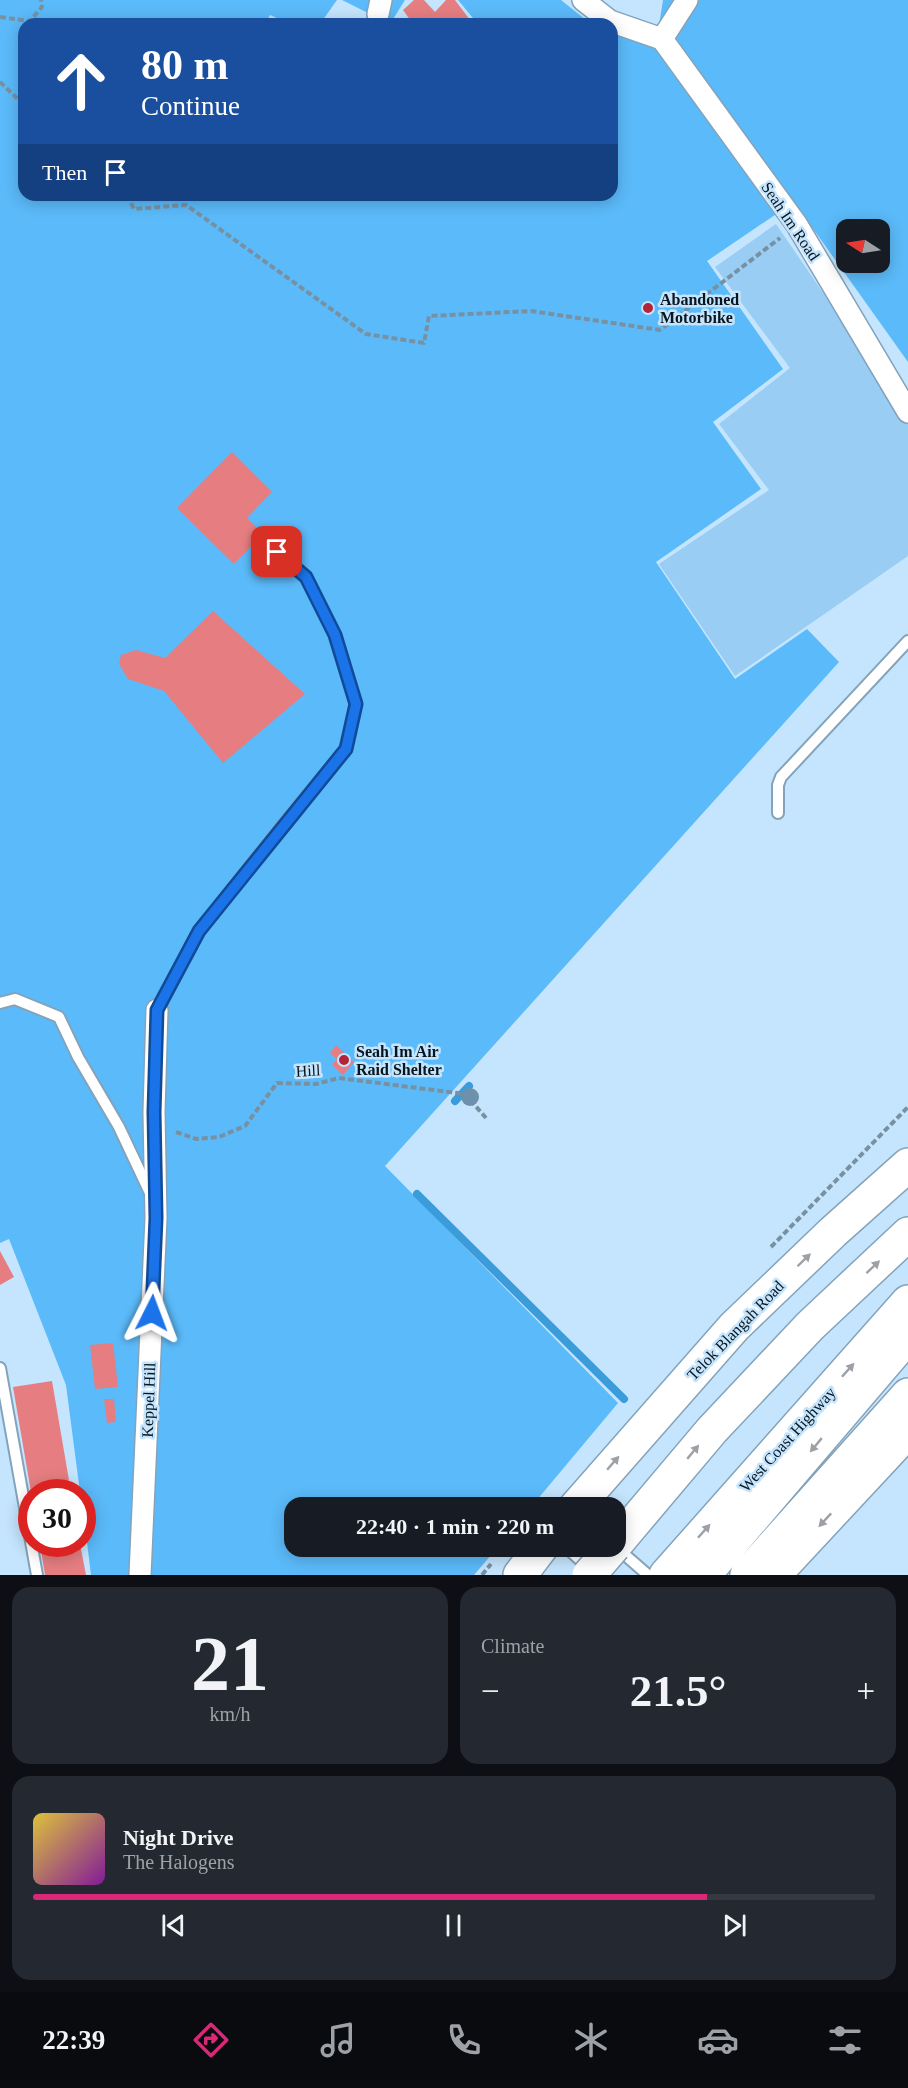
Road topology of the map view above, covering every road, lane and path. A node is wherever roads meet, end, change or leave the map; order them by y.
1 (41, 0) edge
2 (583, 0) edge
3 (686, 1) edge
4 (0, 17) edge
5 (33, 18) edge
6 (606, 18) edge
7 (18, 19) edge
8 (618, 24) edge
9 (662, 39) junction
10 (0, 82) edge
11 (18, 99) edge
12 (130, 201) edge
13 (796, 225) junction
14 (908, 412) edge
15 (277, 552) dead end
16 (908, 640) edge
17 (778, 813) dead end
18 (0, 1003) edge
19 (157, 1010) joint
20 (486, 1118) dead end
21 (154, 1130) junction
22 (908, 1165) edge
23 (155, 1205) junction
24 (908, 1234) edge
25 (908, 1302) edge
26 (908, 1336) edge
27 (0, 1368) edge
28 (908, 1395) edge
29 (908, 1431) edge
30 (585, 1497) edge
31 (626, 1533) edge
32 (626, 1556) edge
33 (534, 1557) edge
34 (577, 1557) edge
35 (606, 1557) edge
36 (37, 1575) edge
37 (141, 1575) edge
38 (520, 1575) edge
39 (590, 1575) edge
40 (597, 1575) edge
41 (648, 1575) edge
42 (666, 1575) edge
43 (704, 1575) edge
44 (747, 1575) edge
45 (774, 1575) edge

1 - 5 path
2 - 6 street
3 - 9 street
4 - 7 path
8 - 9 street
9 - 13 street, Seah Im Road
10 - 11 path
12 - 13 path
13 - 14 street, Seah Im Road
15 - 19 lane
16 - 17 lane
18 - 23 lane
19 - 21 street, Keppel Hill
20 - 21 path, Hill
21 - 23 street, Keppel Hill
30 -> 22 main road, Telok Blangah Road
23 - 37 street, Keppel Hill
31 -> 24 main road
42 -> 25 main road, West Coast Highway
26 -> 43 main road
27 - 36 lane
28 - 44 main road
29 -> 45 main road
32 - 41 lane
33 - 38 main road
34 - 40 lane
35 - 39 main road, bridge

